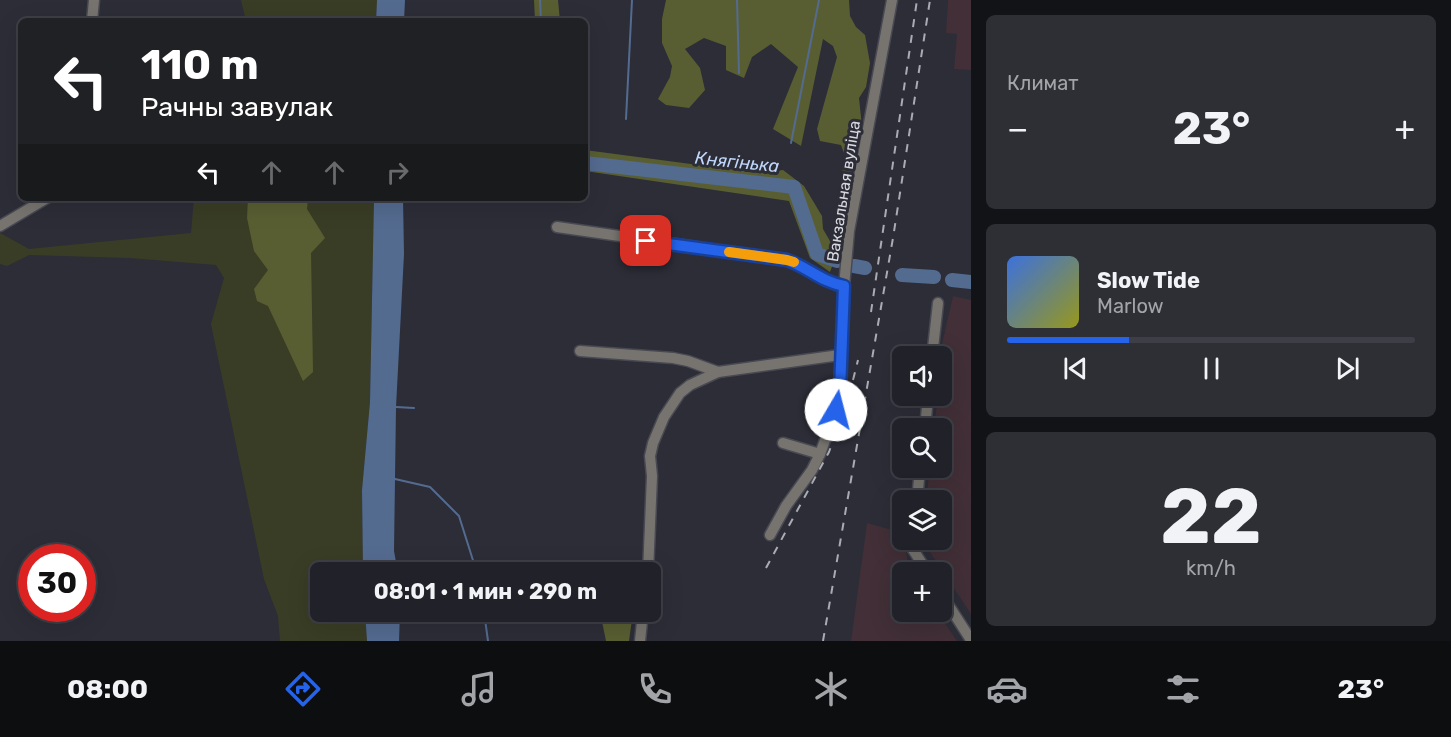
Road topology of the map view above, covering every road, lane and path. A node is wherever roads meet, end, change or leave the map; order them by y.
1 (94, 0) edge
2 (892, 0) edge
3 (92, 18) edge
4 (42, 201) edge
5 (0, 226) edge
6 (557, 227) dead end
7 (844, 286) junction
8 (938, 303) dead end
9 (933, 346) edge
10 (580, 351) dead end
11 (840, 355) junction
12 (718, 372) junction
13 (783, 443) dead end
14 (820, 454) junction
15 (770, 535) dead end
16 (648, 562) edge
17 (952, 611) edge
18 (642, 622) edge
19 (971, 640) edge
20 (640, 641) edge

1 - 3 street
2 - 7 street, Вакзальная вуліца
4 - 5 street
6 - 7 street
7 - 11 street, Вакзальная вуліца
8 - 9 street
10 - 12 street
11 - 12 street
11 - 14 street, Вакзальная вуліца
12 - 16 street
13 - 14 street
14 - 15 street, Вакзальная вуліца
17 - 19 street
18 - 20 street

